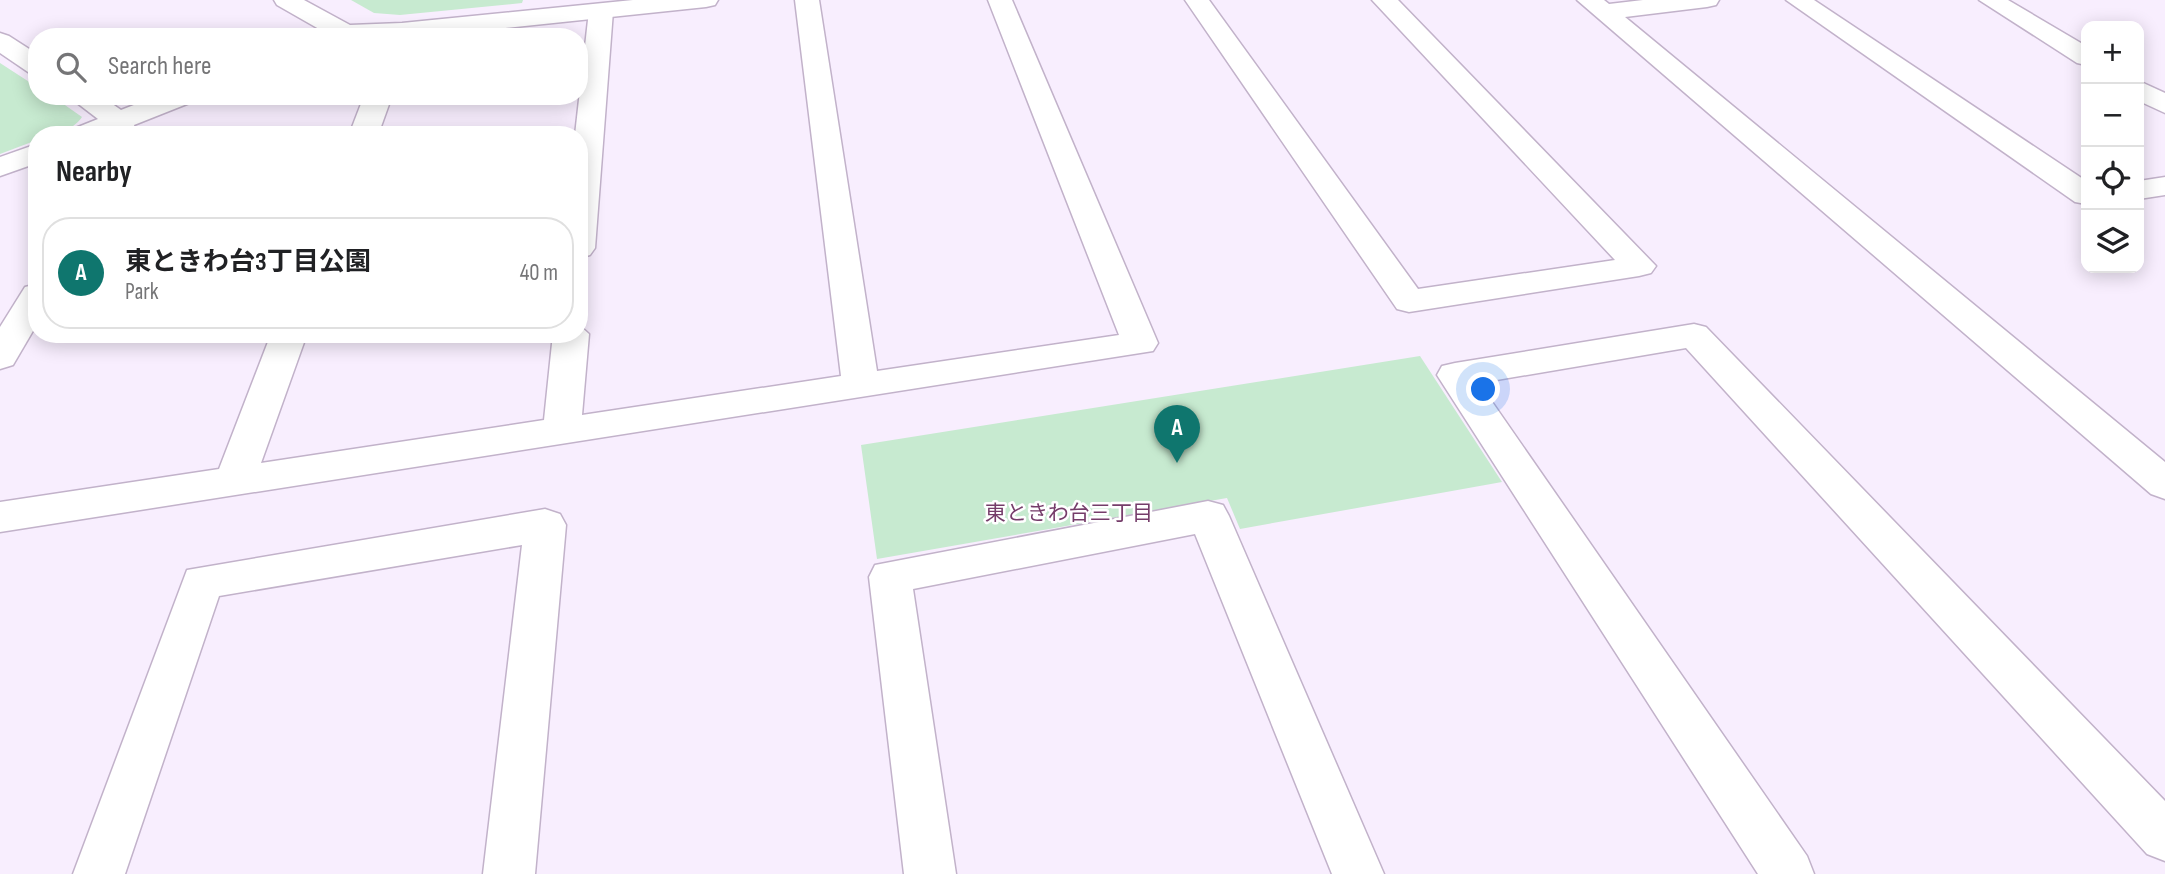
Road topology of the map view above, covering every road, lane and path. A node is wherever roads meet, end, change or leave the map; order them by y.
1 (286, 0) edge
2 (706, 0) edge
3 (807, 0) edge
4 (1000, 0) edge
5 (1197, 0) edge
6 (1384, 0) edge
7 (1707, 0) edge
8 (1798, 0) edge
9 (1991, 0) edge
10 (1597, 6) edge
11 (601, 11) junction
12 (329, 28) edge
13 (453, 28) edge
14 (0, 41) edge
15 (2081, 54) edge
16 (28, 60) edge
17 (2144, 92) edge
18 (93, 105) edge
19 (165, 105) edge
20 (375, 105) edge
21 (2165, 105) edge
22 (118, 126) edge
23 (124, 126) edge
24 (366, 126) edge
25 (588, 151) edge
26 (28, 156) edge
27 (0, 167) edge
28 (2165, 186) edge
29 (2144, 189) edge
30 (2081, 192) edge
31 (28, 309) edge
32 (286, 343) edge
33 (570, 343) edge
34 (0, 357) edge
35 (861, 385) junction
36 (562, 431) junction
37 (234, 481) junction
38 (2165, 484) edge
39 (0, 517) edge
40 (2165, 837) edge
41 (99, 874) edge
42 (509, 874) edge
43 (930, 874) edge
44 (1358, 874) edge
45 (1788, 874) edge

1 - 12 street
2 - 11 street
3 - 35 street
4 - 35 street
5 - 6 street
7 - 10 street
8 - 30 street
9 - 15 street
10 - 38 street
11 - 13 street
11 - 25 street
14 - 16 street
17 - 21 street
18 - 22 street
19 - 23 street
20 - 24 street
26 - 27 street
28 - 29 street
31 - 34 street
32 - 37 street
33 - 36 street
35 - 36 street
36 - 37 street
37 - 39 street
40 - 45 street
41 - 42 street
43 - 44 street

